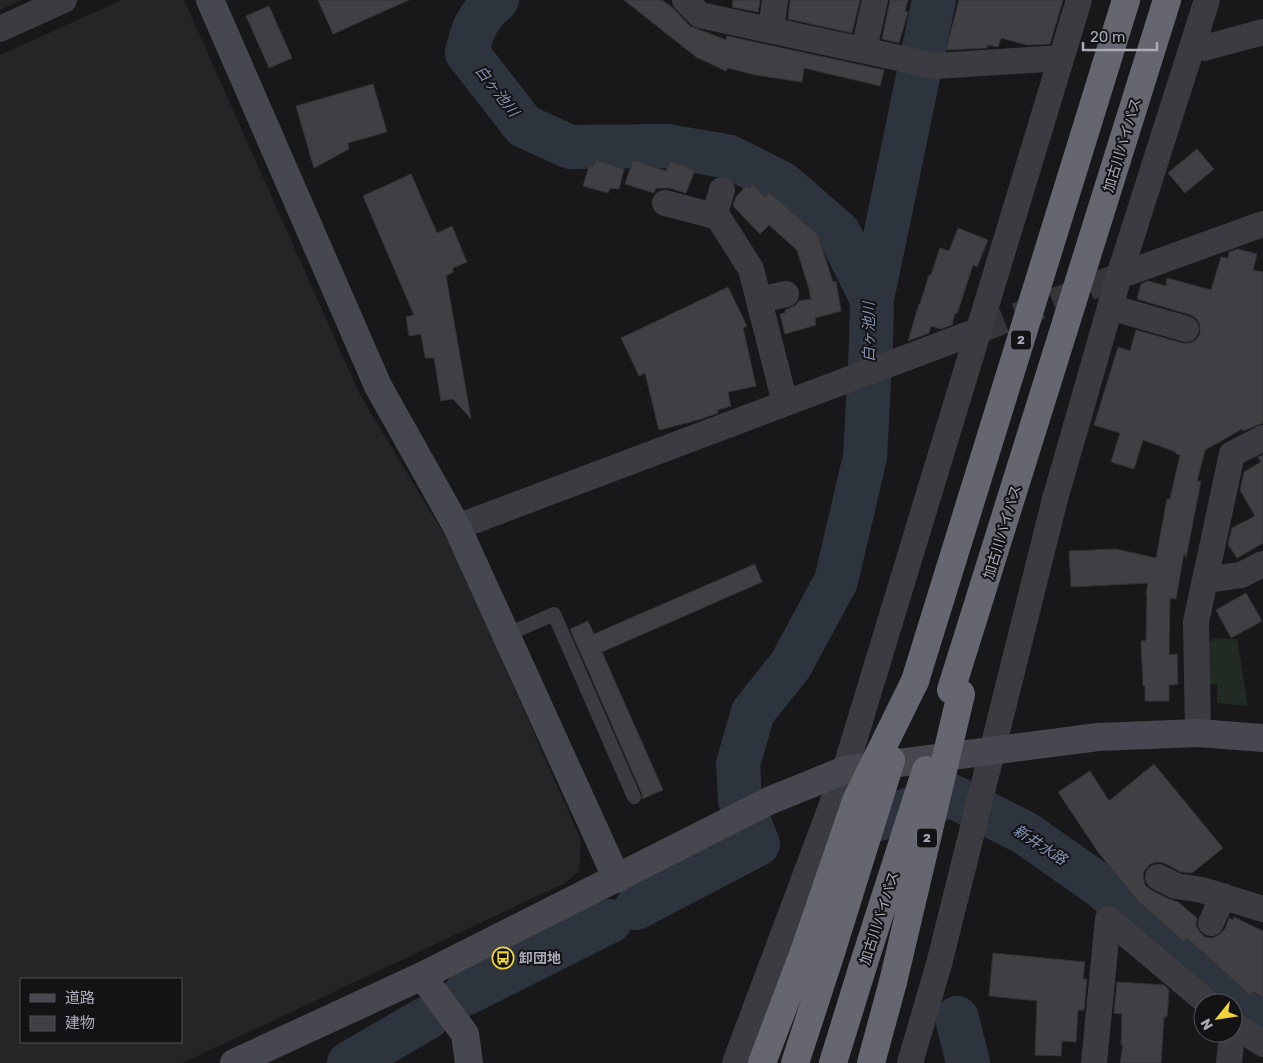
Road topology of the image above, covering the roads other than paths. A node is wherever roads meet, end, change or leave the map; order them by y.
1 (64, 0) edge
2 (210, 0) edge
3 (685, 0) edge
4 (775, 0) edge
5 (875, 0) edge
6 (1079, 0) edge
7 (1126, 0) edge
8 (1167, 0) edge
9 (1207, 0) edge
10 (0, 29) edge
11 (771, 30) junction
12 (1263, 32) edge
13 (1204, 48) dead end
14 (864, 49) junction
15 (1061, 58) junction
16 (722, 190) dead end
17 (665, 203) dead end
18 (714, 216) junction
19 (1260, 230) edge
20 (1119, 276) junction
21 (786, 294) dead end
22 (759, 300) junction
23 (1110, 307) junction
24 (1186, 329) dead end
25 (980, 330) junction
26 (785, 403) junction
27 (1263, 438) edge
28 (457, 527) junction
29 (1263, 564) edge
30 (1205, 580) junction
31 (506, 635) junction
32 (956, 692) junction
33 (1198, 733) junction
34 (1263, 738) edge
35 (991, 750) junction
36 (845, 770) junction
37 (634, 797) dead end
38 (1158, 877) dead end
39 (616, 879) junction
40 (1223, 896) junction
41 (1263, 909) edge
42 (1211, 923) dead end
43 (816, 956) junction
44 (422, 976) junction
45 (1196, 993) edge
46 (1243, 1031) edge
47 (1231, 1043) edge
48 (1263, 1044) edge
49 (234, 1063) edge
50 (469, 1063) edge
51 (735, 1063) edge
52 (762, 1063) edge
53 (795, 1063) edge
54 (833, 1063) edge
55 (871, 1063) edge
56 (910, 1063) edge
57 (1094, 1063) edge
58 (1229, 1063) edge

1 - 10 street
2 - 28 street
3 - 11 street
4 - 11 street
5 - 14 street
6 - 15 street
7 - 43 highway, 2, bridge
8 - 32 highway, 加古川バイパス / 2
9 - 20 street
11 - 14 street
12 - 13 street
14 - 15 street
15 - 25 street
16 - 18 street
17 - 18 street
18 - 22 street
19 - 20 street
20 - 23 street
21 - 22 street
22 - 26 street
23 - 24 street
23 - 35 street
25 - 26 street
25 - 36 street
26 - 28 street
27 - 30 street
28 - 31 street
29 - 30 street
30 - 33 street
31 - 37 lane
31 - 39 street
32 - 54 highway, 加古川バイパス / 2, bridge
32 - 55 highway, 2, bridge
33 - 34 street
33 - 35 street
35 - 36 street
35 - 56 street
36 - 39 street
36 - 51 street
38 - 40 street
39 - 44 street
40 - 41 street
40 - 42 street
43 - 52 highway
43 - 53 highway, 2
44 - 49 street
44 - 50 street
45 - 57 street
46 - 48 street
47 - 58 street

